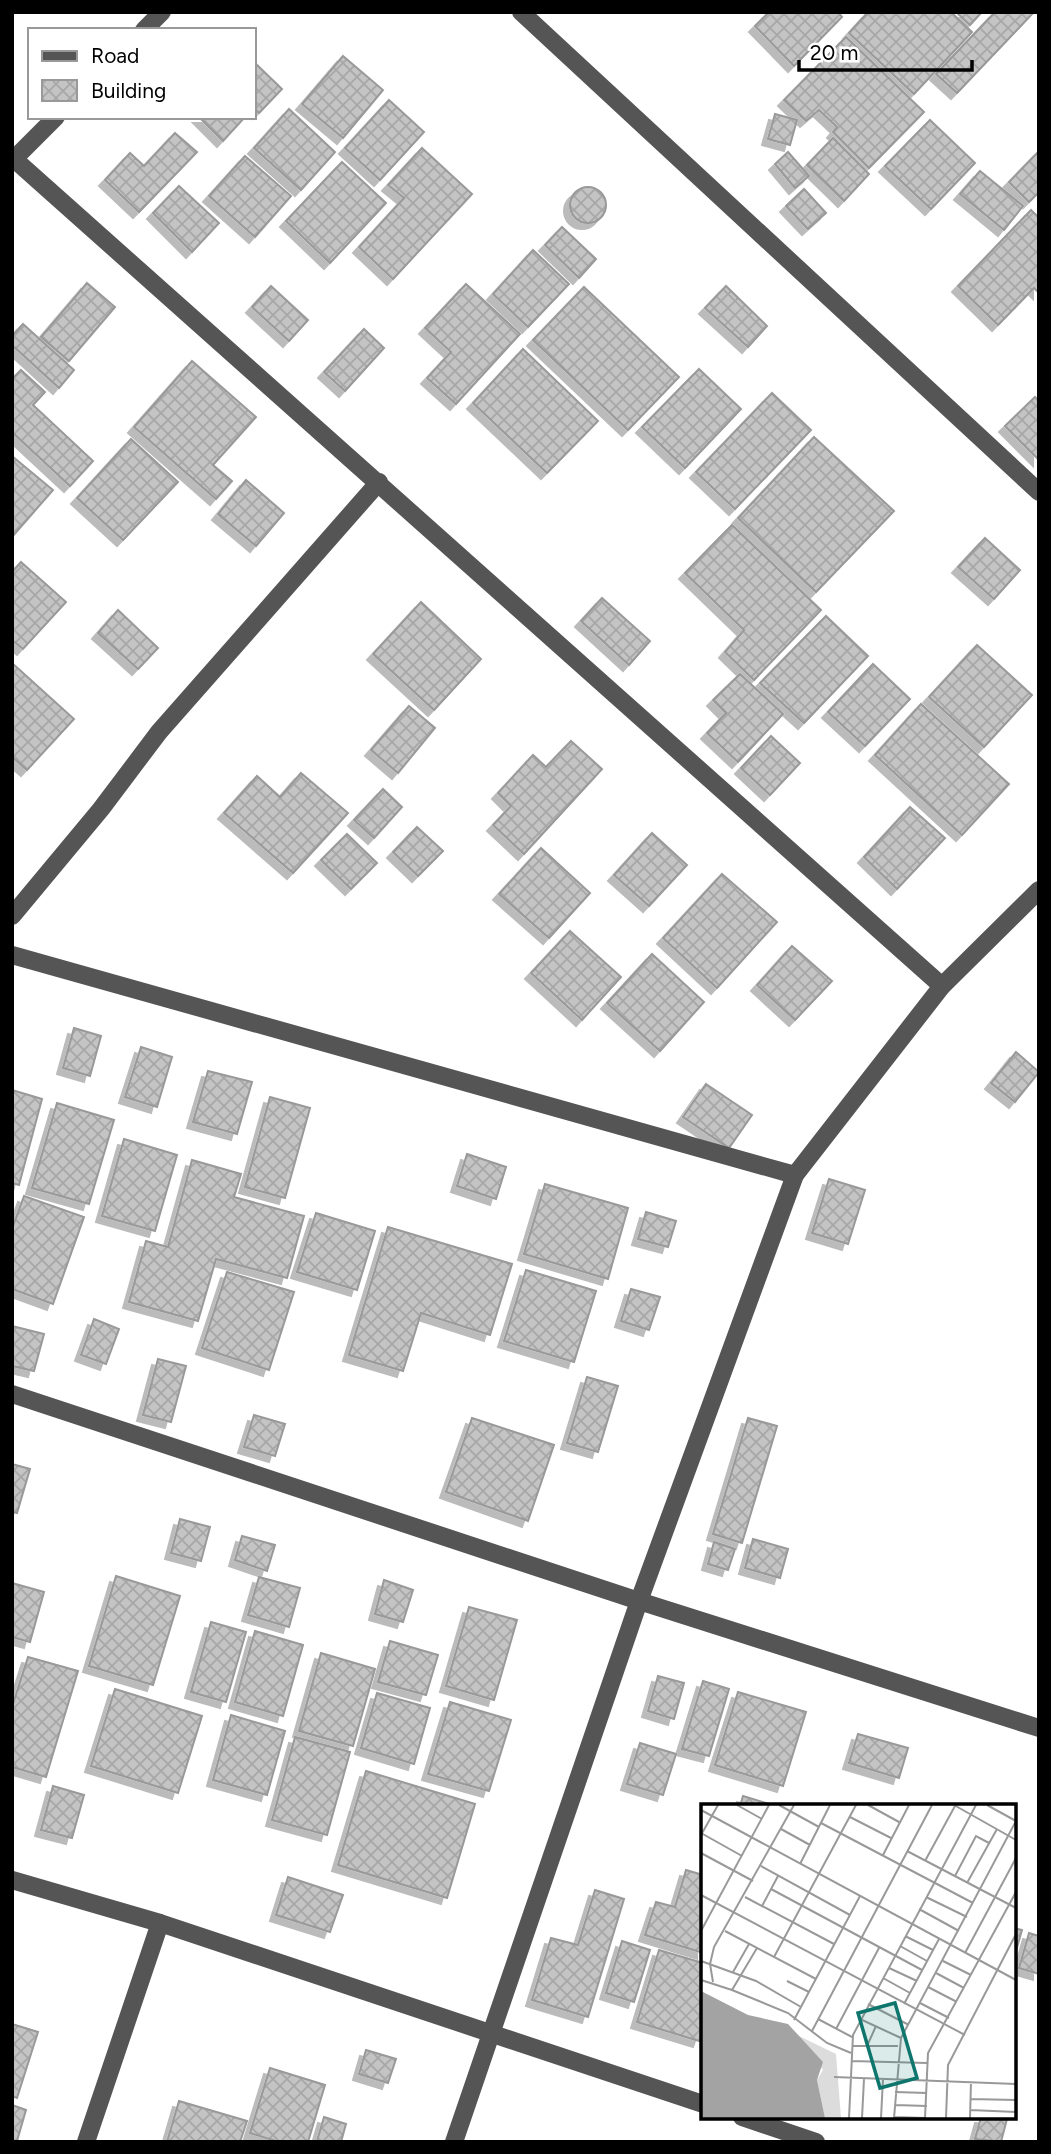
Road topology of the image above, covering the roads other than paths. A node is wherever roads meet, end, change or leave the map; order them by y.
1 (162, 12) edge
2 (521, 12) edge
3 (146, 28) edge
4 (54, 119) edge
5 (13, 160) edge
6 (379, 482) junction
7 (1039, 492) edge
8 (1039, 890) edge
9 (12, 916) edge
10 (12, 956) edge
11 (942, 986) junction
12 (795, 1175) junction
13 (12, 1394) edge
14 (639, 1601) junction
15 (1039, 1728) edge
16 (12, 1880) edge
17 (160, 1923) junction
18 (489, 2033) junction
19 (701, 2103) edge
20 (749, 2119) edge
21 (86, 2142) edge
22 (454, 2142) edge
23 (816, 2142) edge

1 - 3 street
2 - 7 street
4 - 5 street
5 - 6 street
6 - 9 street
6 - 11 street
8 - 11 street
10 - 12 street
11 - 12 street
12 - 14 street
13 - 14 street
14 - 15 street
14 - 18 street
16 - 17 street
17 - 18 street
17 - 21 street
18 - 19 street
18 - 22 street
20 - 23 street

